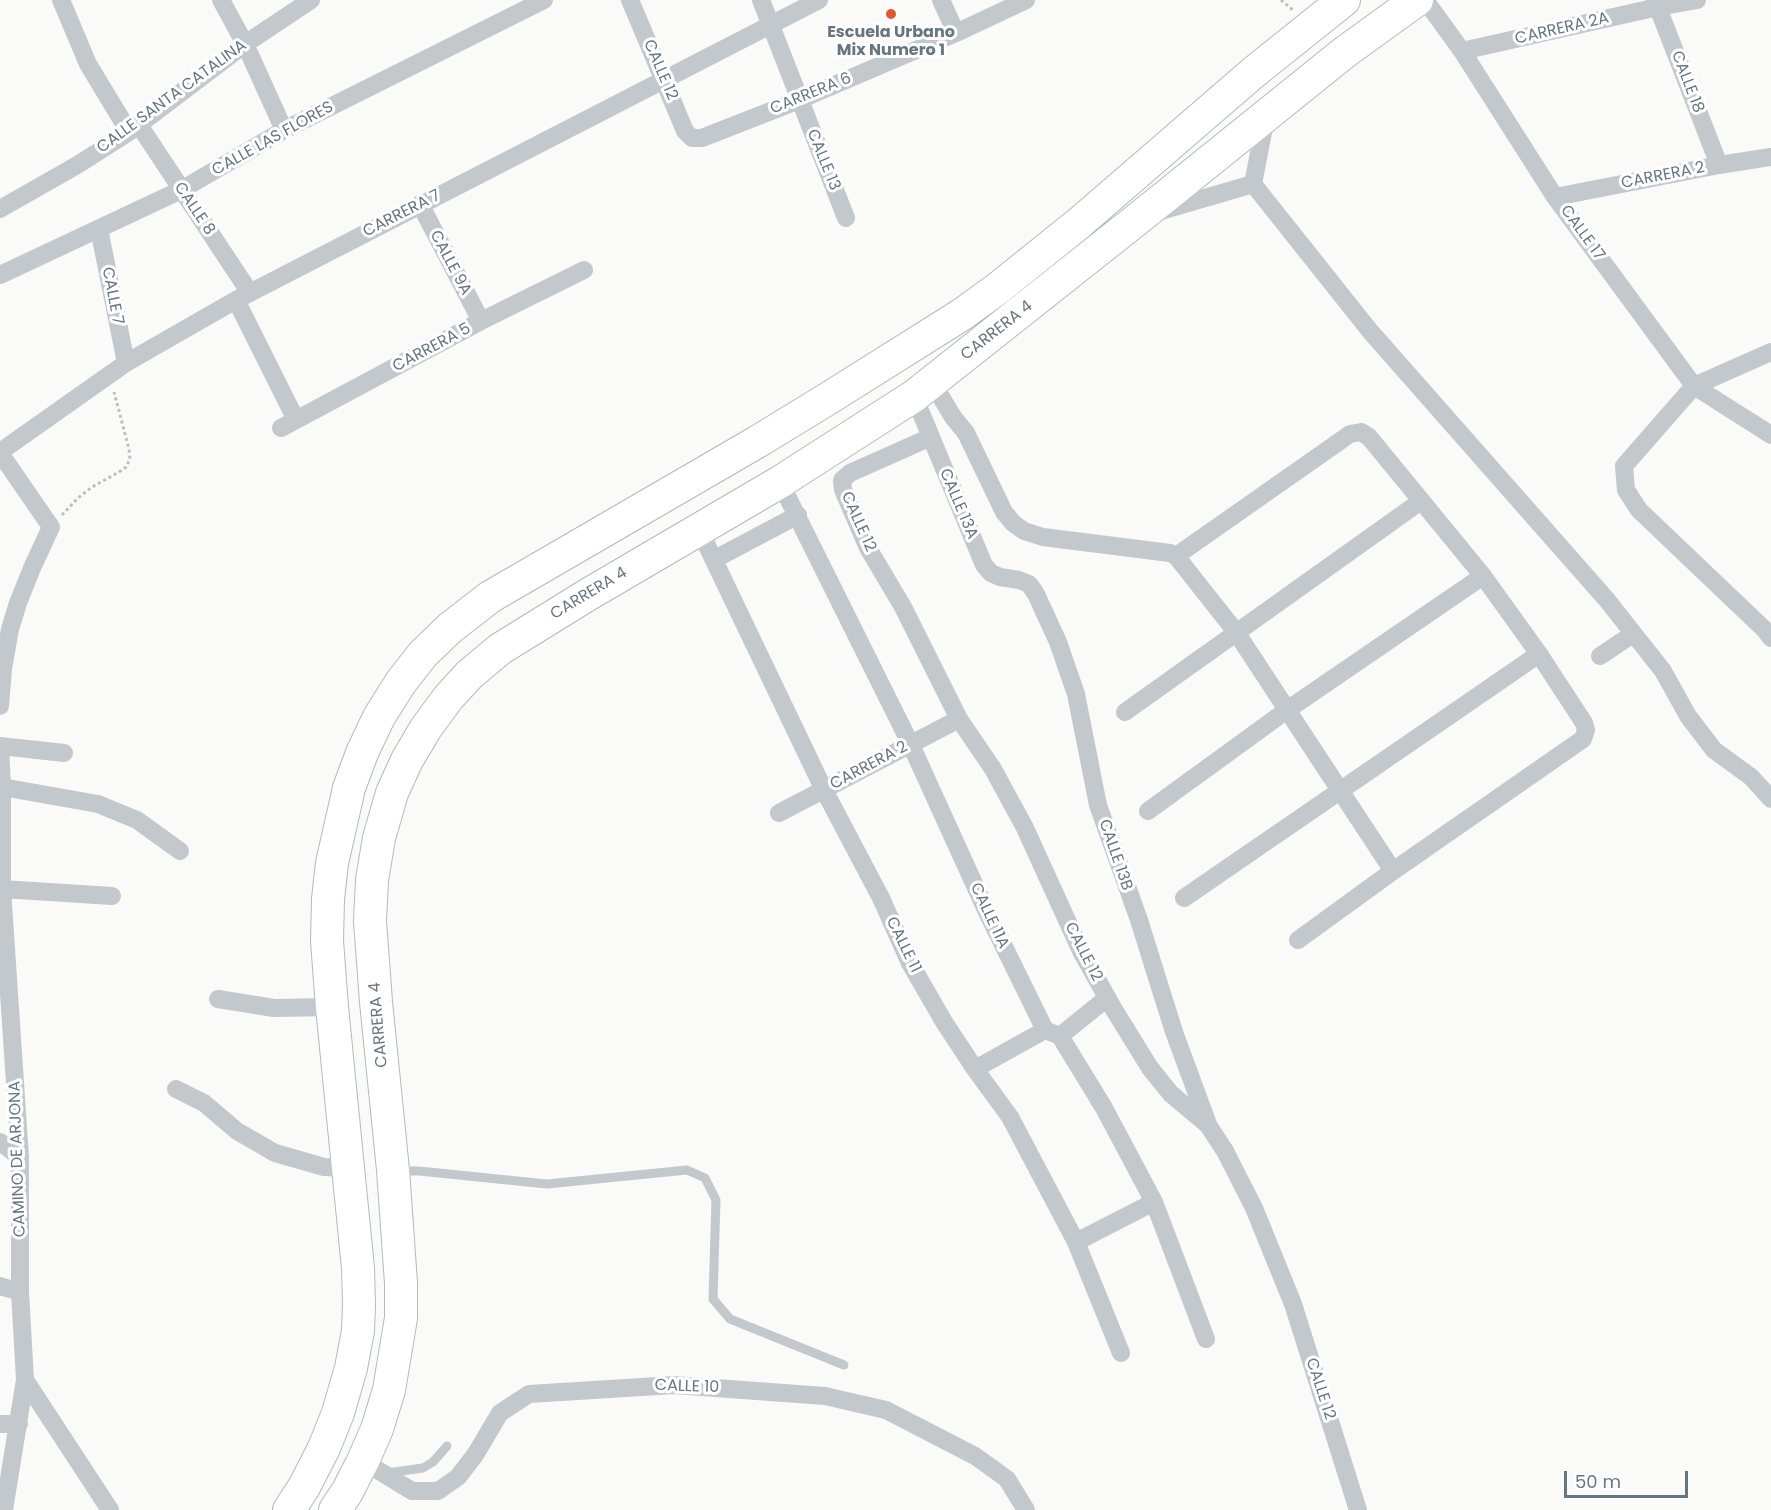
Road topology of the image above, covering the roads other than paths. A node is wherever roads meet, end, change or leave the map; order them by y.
1 (60, 0) edge
2 (221, 0) edge
3 (311, 0) edge
4 (544, 0) edge
5 (630, 0) edge
6 (761, 0) edge
7 (819, 0) edge
8 (940, 0) edge
9 (1026, 0) edge
10 (1344, 0) edge
11 (1417, 0) edge
12 (1425, 0) edge
13 (1698, 0) edge
14 (1656, 4) edge
15 (770, 24) junction
16 (957, 33) junction
17 (245, 44) junction
18 (1461, 51) junction
19 (664, 79) junction
20 (799, 100) junction
21 (1266, 116) junction
22 (134, 129) junction
23 (284, 130) junction
24 (692, 138) joint
25 (1771, 157) edge
26 (1719, 165) junction
27 (1253, 184) junction
28 (181, 190) junction
29 (1555, 197) junction
30 (420, 204) junction
31 (0, 209) edge
32 (1140, 217) junction
33 (846, 218) dead end
34 (99, 229) junction
35 (584, 270) dead end
36 (0, 275) edge
37 (243, 297) junction
38 (481, 321) junction
39 (1771, 352) edge
40 (126, 363) junction
41 (929, 385) junction
42 (1694, 386) junction
43 (289, 424) joint
44 (1771, 435) edge
45 (931, 437) junction
46 (0, 453) edge
47 (780, 482) junction
48 (1421, 501) junction
49 (798, 516) junction
50 (699, 529) junction
51 (565, 553) junction
52 (1176, 556) junction
53 (715, 560) junction
54 (1483, 576) junction
55 (1029, 584) joint
56 (589, 594) junction
57 (1236, 632) junction
58 (1633, 634) junction
59 (1771, 638) edge
60 (1539, 654) junction
61 (1600, 656) dead end
62 (0, 706) edge
63 (1287, 710) junction
64 (1125, 712) dead end
65 (959, 719) junction
66 (910, 745) junction
67 (0, 747) edge
68 (63, 753) dead end
69 (2, 787) junction
70 (824, 790) junction
71 (1340, 791) junction
72 (1771, 799) edge
73 (1148, 811) dead end
74 (779, 813) dead end
75 (180, 851) dead end
76 (1, 859) edge
77 (1394, 871) junction
78 (2, 889) junction
79 (112, 896) dead end
80 (1184, 898) dead end
81 (1298, 940) dead end
82 (1107, 998) junction
83 (218, 999) dead end
84 (332, 1008) junction
85 (1052, 1033) junction
86 (975, 1069) junction
87 (176, 1089) dead end
88 (1208, 1125) junction
89 (0, 1142) edge
90 (20, 1157) junction
91 (348, 1168) junction
92 (393, 1170) junction
93 (1154, 1202) junction
94 (1076, 1242) junction
95 (0, 1286) edge
96 (20, 1292) junction
97 (1206, 1340) dead end
98 (1121, 1353) dead end
99 (844, 1365) dead end
100 (25, 1380) junction
101 (0, 1424) edge
102 (19, 1424) junction
103 (447, 1446) dead end
104 (374, 1468) junction
105 (4, 1510) edge
106 (110, 1510) edge
107 (289, 1510) edge
108 (335, 1510) edge
109 (1026, 1510) edge
110 (1358, 1510) edge

1 - 22 street, CALLE 8
2 - 17 street
3 - 17 street, CALLE SANTA CATALINA
4 - 23 street, CALLE LAS FLORES
5 - 19 street, CALLE 12
6 - 15 street, CALLE 13
7 - 15 street, CARRERA 7
8 - 16 street
9 - 16 street, CARRERA 6
10 - 51 highway, CARRERA 4
11 - 21 highway, CARRERA 4
12 - 18 street, CALLE 17
13 - 14 street, CARRERA 2A
14 - 18 street, CARRERA 2A
14 - 26 street, CALLE 18
15 - 19 street, CARRERA 7
15 - 20 street, CALLE 13
16 - 20 street, CARRERA 6
17 - 22 street, CALLE SANTA CATALINA
17 - 23 street
18 - 29 street, CALLE 17
19 - 24 street, CALLE 12
19 - 30 street, CARRERA 7
20 - 24 street, CARRERA 6
20 - 33 street, CALLE 13
21 - 27 street
21 - 32 highway, CARRERA 4
22 - 28 street, CALLE 8
22 - 31 street, CALLE SANTA CATALINA
23 - 28 street, CALLE LAS FLORES
25 - 26 street, CARRERA 2
26 - 29 street, CARRERA 2
27 - 32 street
27 - 58 street
28 - 34 street, CALLE LAS FLORES
28 - 37 street, CALLE 8
29 - 42 street, CALLE 17
30 - 37 street, CARRERA 7
30 - 38 street, CALLE 9A
32 - 41 highway, CARRERA 4
34 - 36 street, CALLE LAS FLORES
34 - 40 street, CALLE 7
35 - 38 street, CARRERA 5
37 - 40 street, CARRERA 7
37 - 43 street, CALLE 8
38 - 43 street, CARRERA 5
39 - 42 street
40 - 46 street, CARRERA 7
41 - 45 street, CALLE 13A
41 - 47 highway, CARRERA 4
41 - 52 street
42 - 44 street, CALLE 17
42 - 59 street
45 - 55 street, CALLE 13A
45 - 65 street, CALLE 12
46 - 62 street
47 - 49 street, CALLE 11A
47 - 50 highway, CARRERA 4
48 - 52 street
48 - 54 street
48 - 57 street
49 - 53 street
49 - 66 street, CALLE 11A
50 - 53 street, CALLE 11
50 - 56 highway, CARRERA 4
51 - 56 highway
51 - 84 highway, CARRERA 4
52 - 57 street
53 - 70 street, CALLE 11
54 - 60 street
54 - 63 street
55 - 88 street, CALLE 13B
56 - 92 highway, CARRERA 4
57 - 63 street
57 - 64 street
58 - 61 street
58 - 72 street
60 - 71 street
60 - 77 street
63 - 71 street
63 - 73 street
65 - 66 street, CARRERA 2
65 - 82 street, CALLE 12
66 - 70 street, CARRERA 2
66 - 85 street, CALLE 11A
67 - 68 street
67 - 69 street, CAMINO DE ARJONA
69 - 75 street
69 - 76 street, CAMINO DE ARJONA
70 - 74 street, CARRERA 2
70 - 86 street, CALLE 11
71 - 77 street
71 - 80 street
76 - 78 street, CAMINO DE ARJONA
77 - 81 street
78 - 79 street
78 - 90 street, CAMINO DE ARJONA
82 - 85 street
82 - 88 street, CALLE 12
83 - 84 street
84 - 91 highway, CARRERA 4
85 - 86 street
85 - 93 street, CALLE 11A
86 - 94 street, CALLE 11
87 - 91 street
88 - 110 street, CALLE 12
89 - 90 street
90 - 96 street, CAMINO DE ARJONA
91 - 107 highway, CARRERA 4
92 - 99 lane
92 - 104 highway, CARRERA 4
93 - 94 street
93 - 97 street, CALLE 11A
94 - 98 street, CALLE 11
95 - 96 street
96 - 100 street, CAMINO DE ARJONA
100 - 102 street
100 - 106 street
101 - 102 street
102 - 105 street
103 - 104 lane
104 - 108 highway, CARRERA 4
104 - 109 street, CALLE 10

